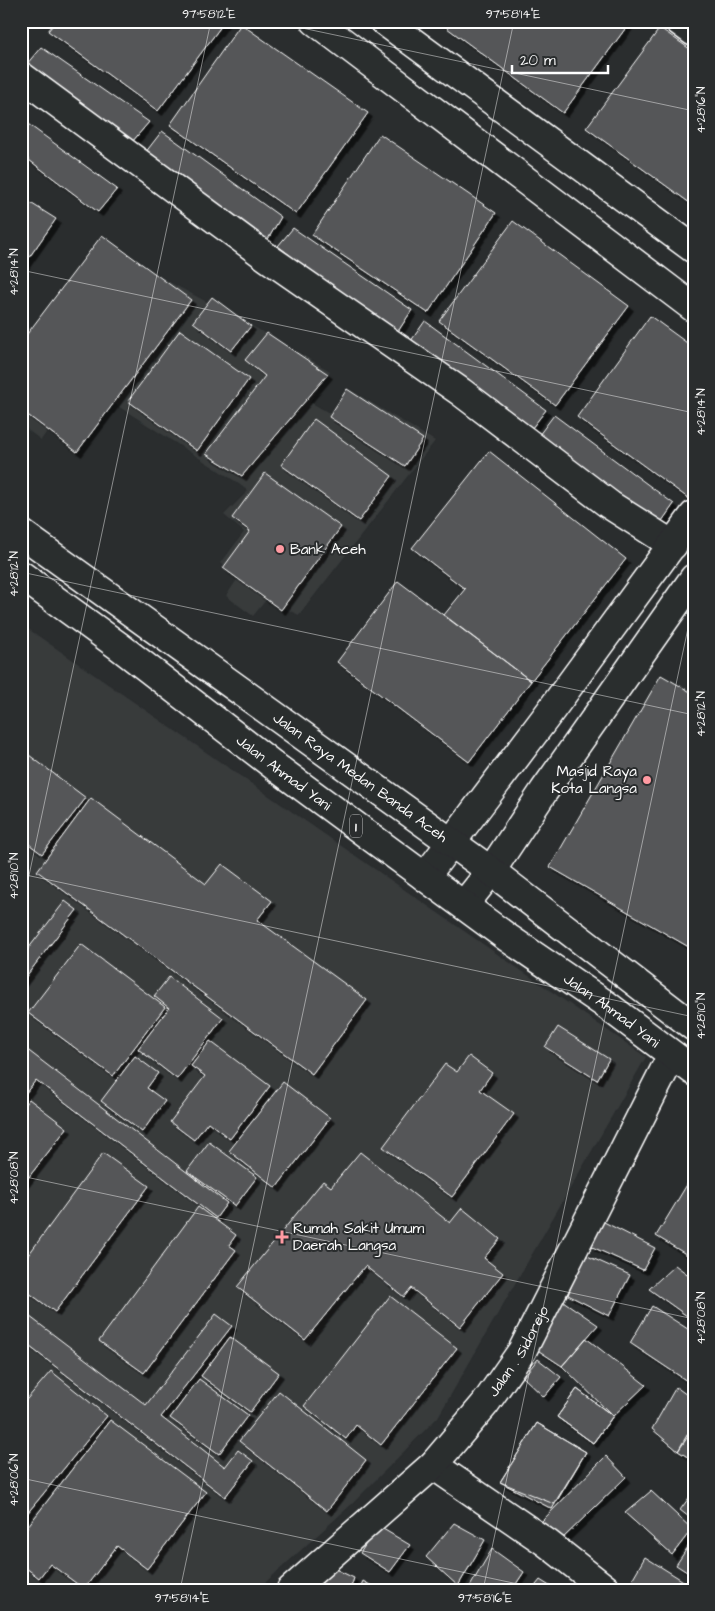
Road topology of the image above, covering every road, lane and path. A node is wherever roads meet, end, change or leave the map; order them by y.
1 (315, 21) edge
2 (384, 21) edge
3 (679, 21) edge
4 (694, 32) edge
5 (21, 76) edge
6 (694, 250) edge
7 (694, 308) edge
8 (694, 515) edge
9 (21, 533) edge
10 (673, 545) junction
11 (21, 575) edge
12 (694, 578) edge
13 (451, 844) junction
14 (490, 871) junction
15 (425, 877) junction
16 (464, 905) junction
17 (694, 1027) edge
18 (672, 1055) junction
19 (694, 1071) edge
20 (433, 1465) junction
21 (291, 1590) edge
22 (608, 1590) edge

1 - 7 street
2 - 6 street
3 - 4 street
5 - 10 street
8 - 10 street
9 - 13 street, Jalan Raya Medan Banda Aceh
10 - 13 street
11 - 15 street, Jalan Ahmad Yani / 1
12 - 14 street
13 - 14 street, Jalan Raya Medan Banda Aceh
13 - 15 street
14 - 16 street
14 - 17 street, Jalan Raya Medan Banda Aceh
15 - 16 street, Jalan Ahmad Yani / 1
16 - 18 street, Jalan Ahmad Yani / 1
18 - 19 street, Jalan Ahmad Yani / 1
18 - 20 street, Jalan . Sidorejo
20 - 21 street, Jalan . Sidorejo
20 - 22 street

